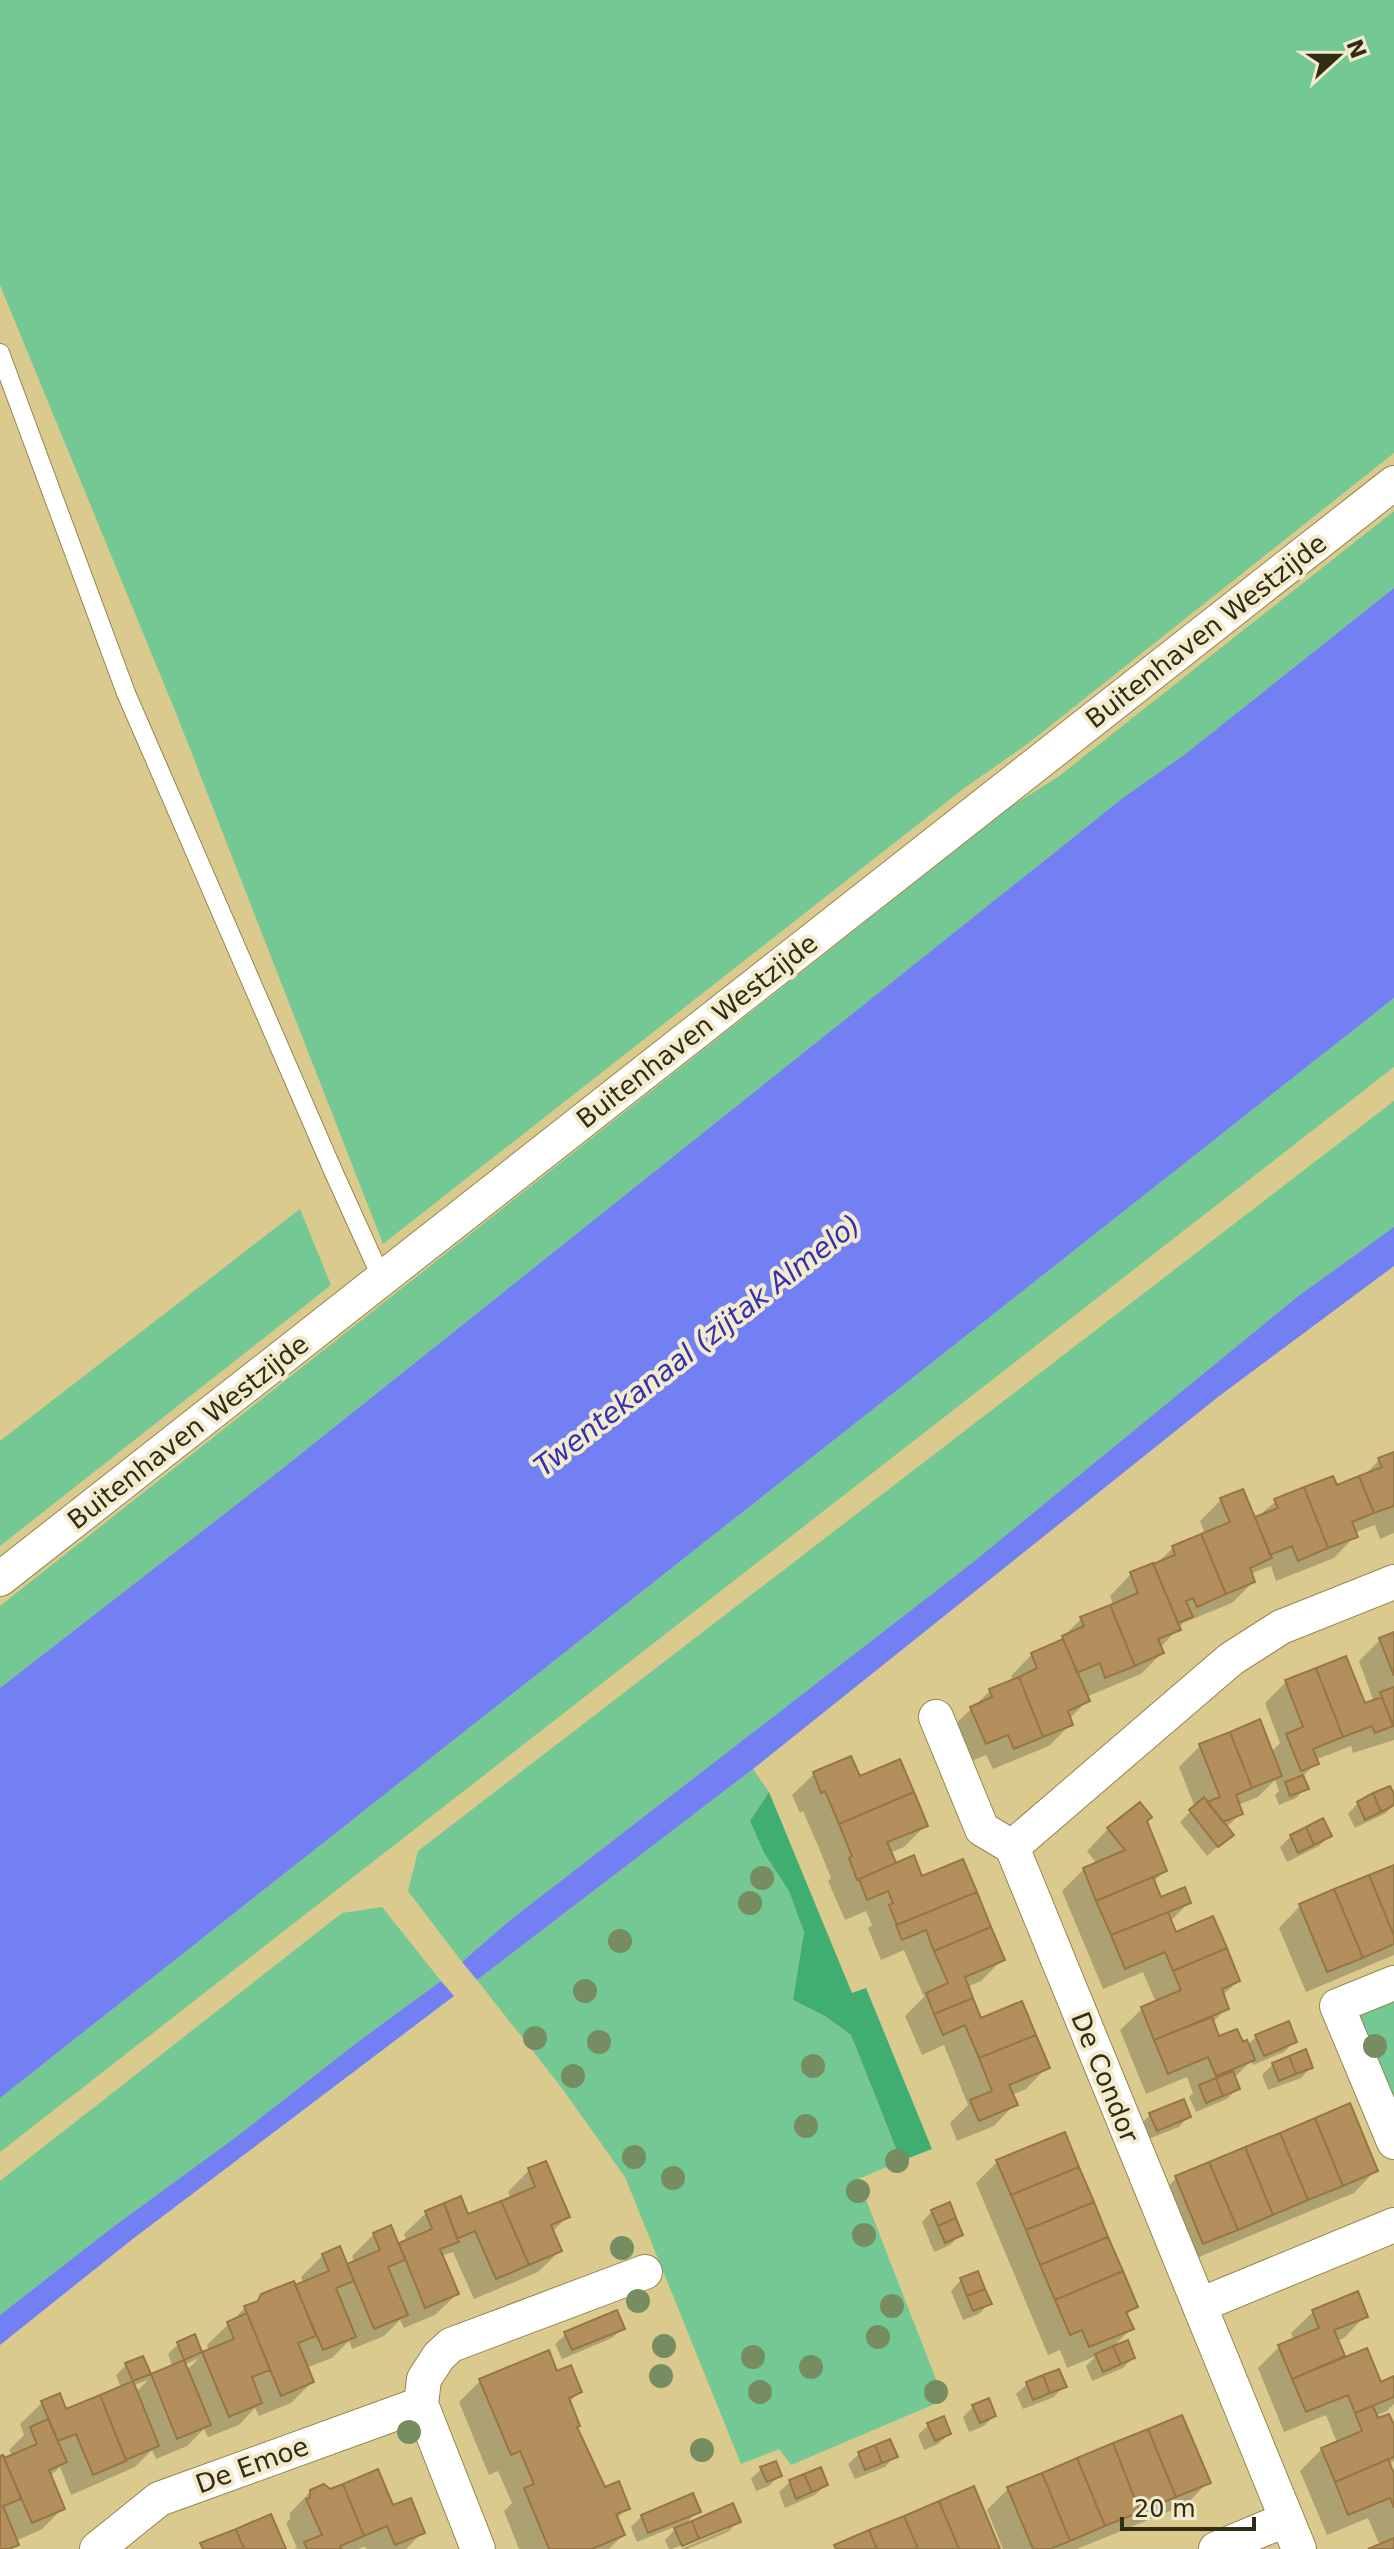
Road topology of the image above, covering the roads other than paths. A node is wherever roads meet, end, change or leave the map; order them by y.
1 (0, 353) edge
2 (1394, 483) edge
3 (382, 1279) junction
4 (0, 1579) edge
5 (1394, 1582) edge
6 (936, 1717) dead end
7 (1012, 1847) junction
8 (1394, 1983) edge
9 (1394, 2142) edge
10 (1394, 2225) edge
11 (645, 2272) dead end
12 (1200, 2305) junction
13 (421, 2404) junction
14 (1293, 2534) edge
15 (97, 2549) edge
16 (478, 2549) edge
17 (1216, 2549) edge

1 - 3 lane
2 - 3 street, Buitenhaven Westzijde
3 - 4 street, Buitenhaven Westzijde
5 - 7 street
6 - 7 street
7 - 12 street, De Condor
8 - 9 street
10 - 12 street
11 - 13 street
12 - 14 street, De Condor
13 - 15 street, De Emoe
13 - 16 street
14 - 17 street

